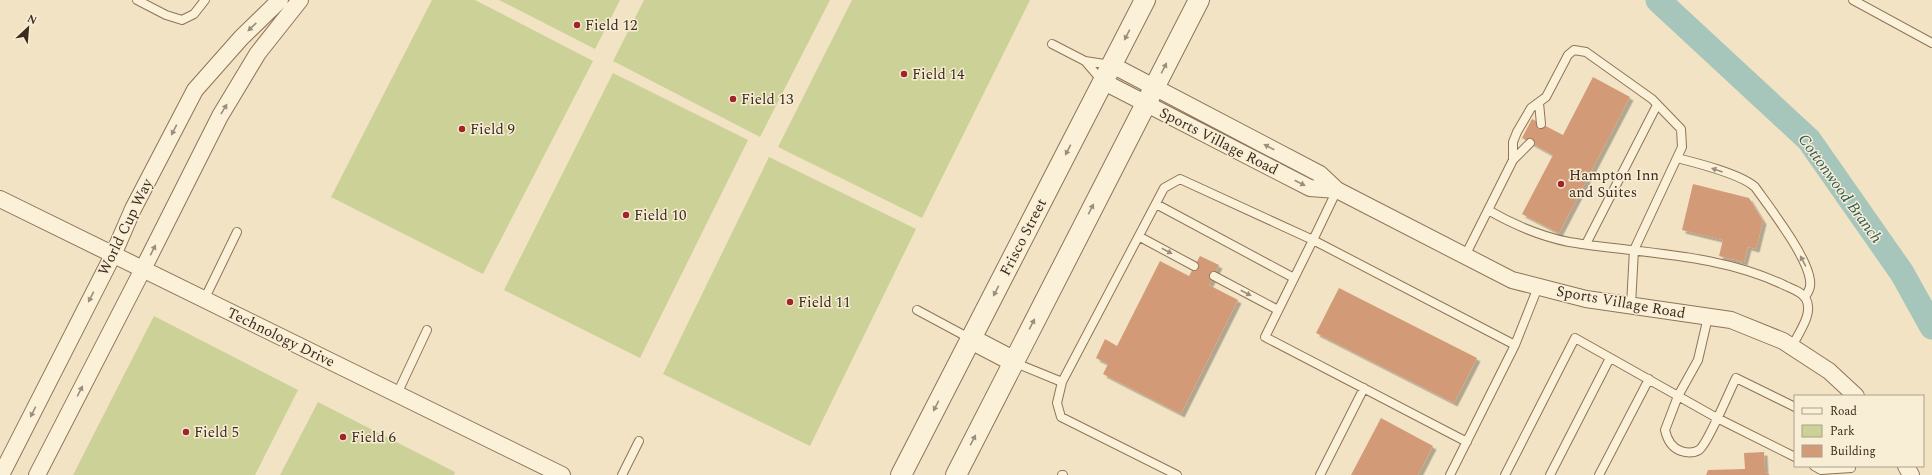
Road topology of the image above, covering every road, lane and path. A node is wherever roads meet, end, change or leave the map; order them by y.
1 (137, 0) edge
2 (205, 0) edge
3 (280, 0) edge
4 (300, 0) edge
5 (1145, 0) edge
6 (1199, 0) edge
7 (1853, 0) edge
8 (1932, 42) edge
9 (1052, 44) dead end
10 (1085, 61) junction
11 (1108, 74) junction
12 (1150, 95) junction
13 (1539, 103) junction
14 (1657, 105) junction
15 (1541, 124) dead end
16 (1530, 143) dead end
17 (1677, 158) junction
18 (1514, 160) junction
19 (1337, 190) junction
20 (0, 199) edge
21 (1156, 204) junction
22 (1488, 210) junction
23 (237, 232) dead end
24 (1140, 237) junction
25 (1312, 240) junction
26 (1586, 244) junction
27 (1634, 250) junction
28 (113, 255) junction
29 (1465, 256) junction
30 (1194, 266) dead end
31 (143, 269) junction
32 (1214, 276) dead end
33 (1294, 278) junction
34 (1538, 287) junction
35 (1805, 297) junction
36 (204, 300) junction
37 (1631, 305) junction
38 (917, 310) dead end
39 (1278, 310) junction
40 (1708, 317) junction
41 (427, 330) dead end
42 (970, 339) junction
43 (1515, 345) junction
44 (1792, 347) junction
45 (1610, 358) junction
46 (1013, 361) junction
47 (1649, 379) junction
48 (1062, 382) junction
49 (1364, 388) junction
50 (397, 394) junction
51 (1855, 395) edge
52 (1678, 396) junction
53 (1794, 407) edge
54 (1717, 418) junction
55 (639, 441) dead end
56 (1467, 442) junction
57 (1794, 456) edge
58 (1816, 467) edge
59 (1852, 470) edge
60 (1, 475) edge
61 (36, 475) edge
62 (562, 475) edge
63 (622, 475) edge
64 (901, 475) edge
65 (956, 475) edge
66 (1177, 475) edge
67 (1320, 475) edge
68 (1450, 475) edge
69 (1505, 475) edge
70 (1550, 475) edge
71 (1599, 475) edge

1 - 2 lane
3 -> 28 street, World Cup Way
31 -> 4 street
5 -> 11 street, Frisco Street
12 -> 6 street
7 - 8 lane
9 - 10 lane
10 - 11 lane
10 - 11 lane
11 - 12 street, Sports Village Road
11 -> 42 street, Frisco Street
12 - 19 street, Sports Village Road
46 -> 12 street
13 - 14 lane
13 - 15 lane
13 - 18 lane
14 - 17 lane
14 - 26 lane
16 - 18 lane
17 - 27 lane
35 -> 17 lane
18 - 22 lane
19 - 25 lane
19 - 29 street, Sports Village Road
20 - 28 street, Technology Drive
21 - 24 lane
21 - 25 lane
21 - 33 lane
22 - 26 lane
22 - 29 lane
23 - 36 lane
24 -> 30 lane
24 - 48 lane
25 - 33 lane
25 - 43 lane
26 - 27 lane
27 - 35 lane
27 - 37 lane
28 - 31 street, Technology Drive
28 -> 60 street, World Cup Way
29 - 34 street, Sports Village Road
31 - 36 street, Technology Drive
61 -> 31 street
32 -> 39 lane
33 - 39 lane
34 - 37 street, Sports Village Road
34 - 43 lane
35 - 44 lane
36 - 50 street, Technology Drive
37 - 40 street, Sports Village Road
38 - 42 lane
39 - 49 lane
40 - 44 street, Sports Village Road
40 - 52 lane
41 - 50 lane
42 - 46 street
42 -> 64 street, Frisco Street
43 - 56 lane
44 - 51 street, Sports Village Road
45 - 47 lane
45 - 69 lane
45 - 70 lane
46 - 48 lane
65 -> 46 street
47 - 52 lane
47 - 71 lane
48 - 66 lane
49 - 56 lane
49 - 67 lane
50 - 62 street, Technology Drive
52 - 54 lane
52 - 54 lane
53 - 54 lane
54 - 57 lane
55 - 63 lane
56 - 68 lane
58 - 59 lane

